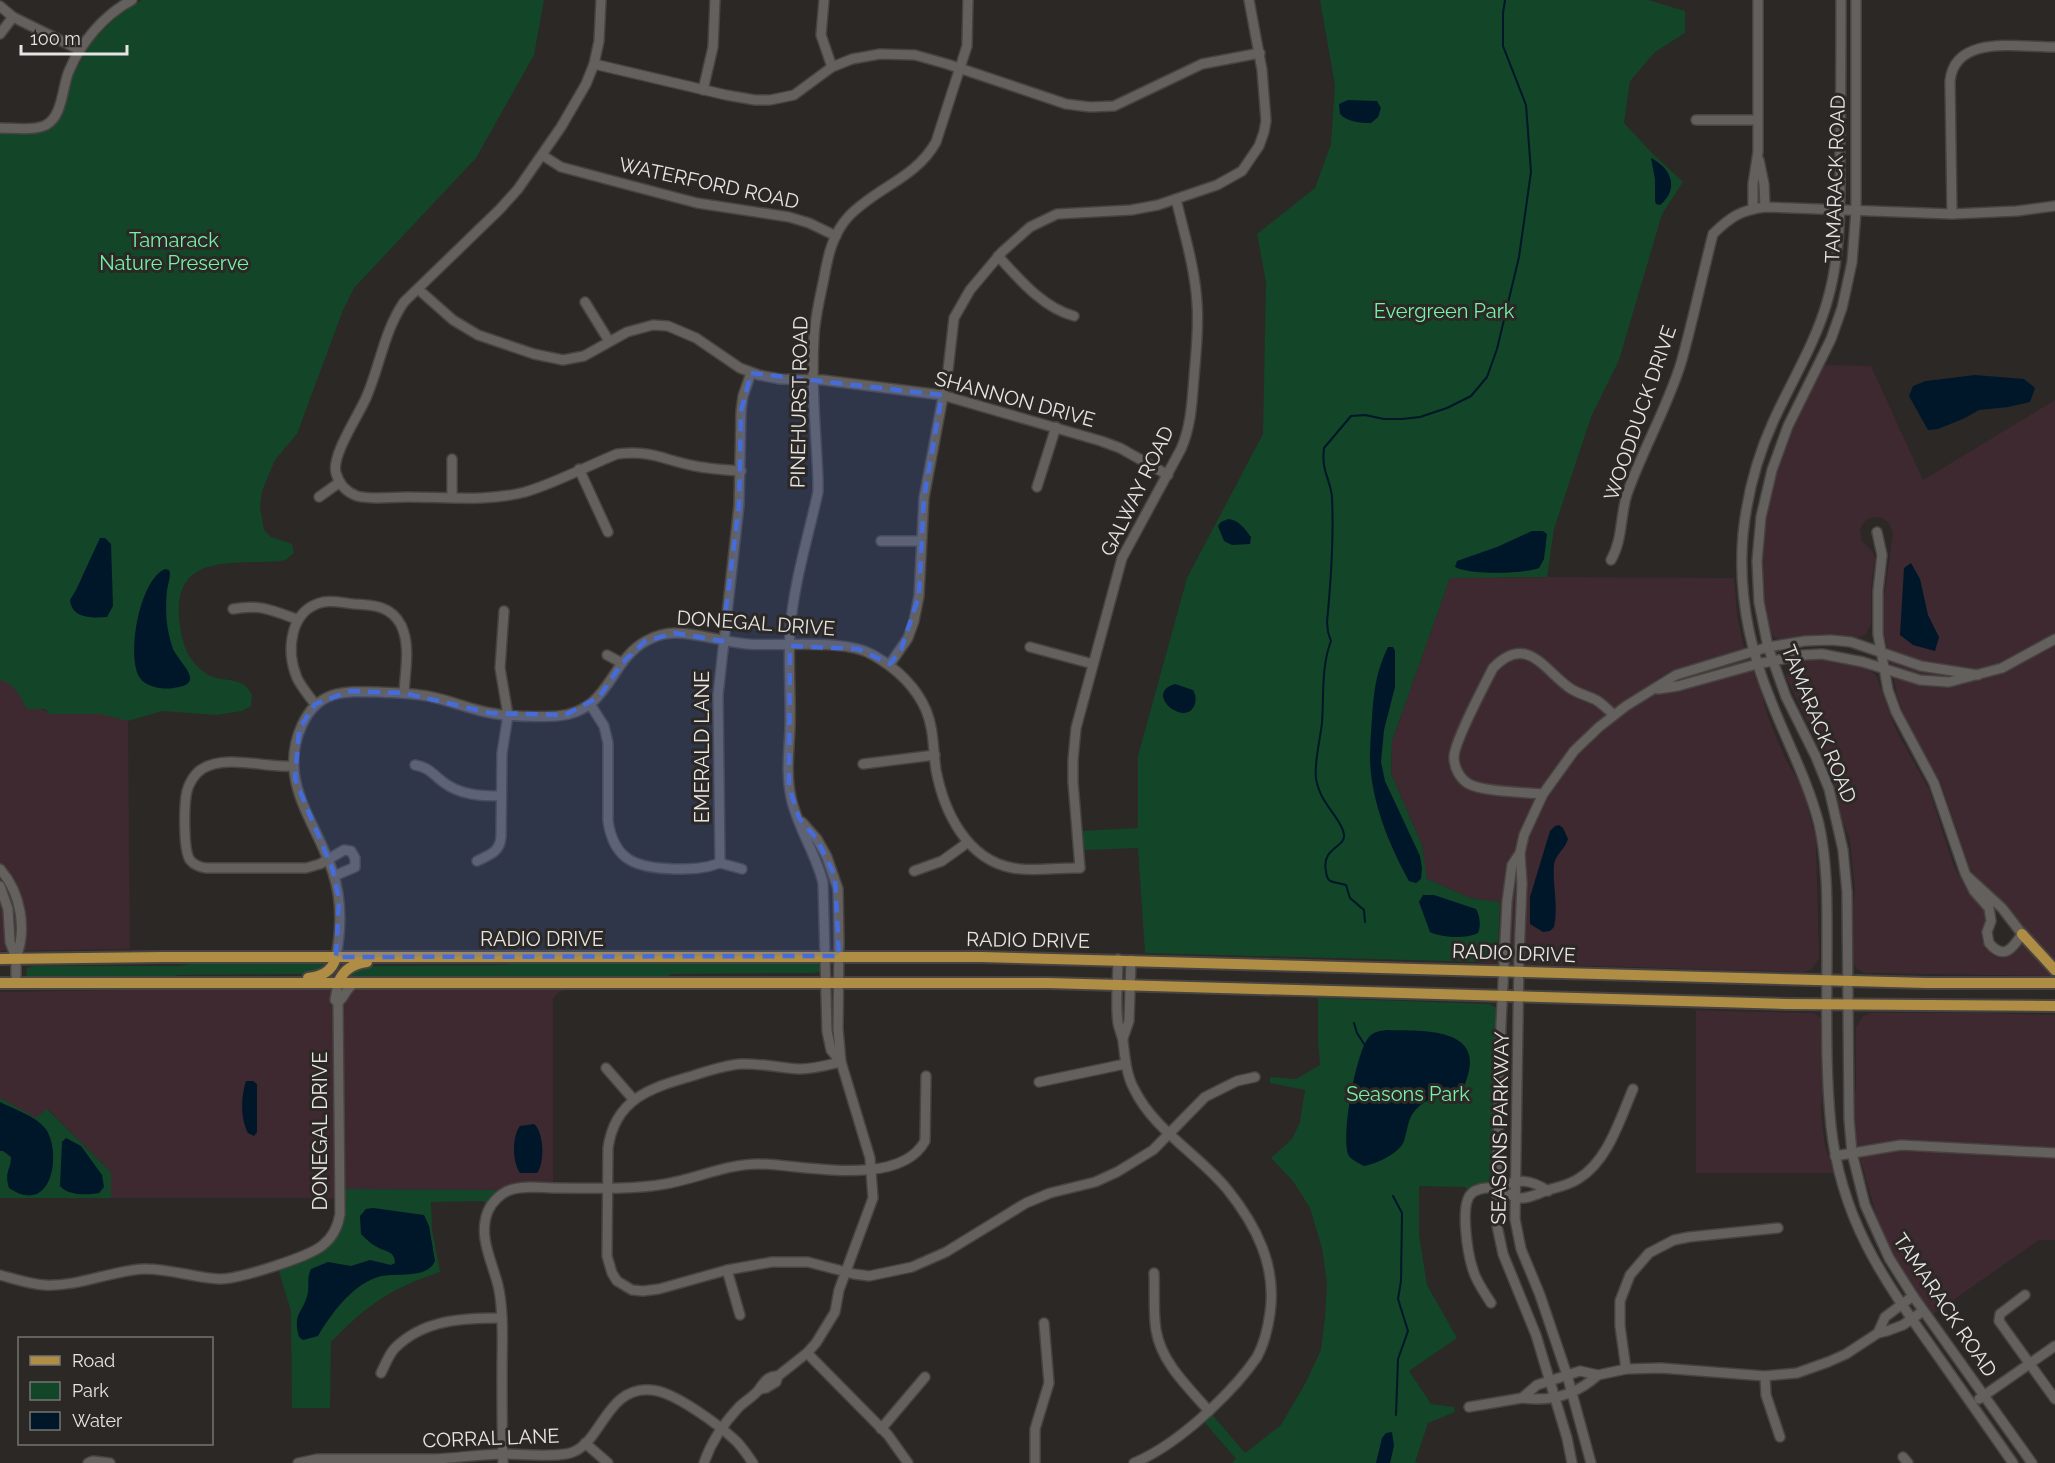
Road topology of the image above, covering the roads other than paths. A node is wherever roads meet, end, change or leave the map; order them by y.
1 (132, 0) edge
2 (601, 0) edge
3 (715, 0) edge
4 (824, 0) edge
5 (968, 0) edge
6 (1249, 0) edge
7 (1758, 0) edge
8 (1841, 0) edge
9 (1856, 0) edge
10 (0, 6) edge
11 (13, 16) junction
12 (0, 34) edge
13 (2055, 46) edge
14 (80, 50) junction
15 (1260, 53) junction
16 (594, 64) junction
17 (832, 67) junction
18 (960, 68) junction
19 (703, 90) junction
20 (1696, 120) dead end
21 (1757, 120) junction
22 (0, 128) edge
23 (1758, 152) junction
24 (542, 155) junction
25 (1176, 199) junction
26 (2055, 206) edge
27 (1765, 207) junction
28 (1753, 209) junction
29 (1840, 210) junction
30 (1856, 211) junction
31 (1952, 214) junction
32 (836, 236) junction
33 (998, 256) junction
34 (418, 289) junction
35 (585, 302) dead end
36 (1074, 316) dead end
37 (609, 341) junction
38 (751, 373) junction
39 (814, 379) junction
40 (942, 395) junction
41 (1056, 427) junction
42 (452, 459) dead end
43 (579, 469) junction
44 (741, 471) junction
45 (1168, 475) junction
46 (340, 482) junction
47 (1037, 487) dead end
48 (319, 497) dead end
49 (452, 497) junction
50 (1877, 531) dead end
51 (608, 532) dead end
52 (881, 541) dead end
53 (920, 541) junction
54 (1611, 560) dead end
55 (233, 609) dead end
56 (504, 611) dead end
57 (297, 619) junction
58 (2055, 639) edge
59 (722, 642) junction
60 (790, 645) junction
61 (1030, 647) dead end
62 (1768, 647) junction
63 (1753, 650) junction
64 (1880, 652) junction
65 (607, 655) dead end
66 (1773, 662) junction
67 (622, 663) junction
68 (890, 664) junction
69 (1093, 664) junction
70 (1757, 664) junction
71 (1884, 670) junction
72 (1978, 675) junction
73 (1655, 689) junction
74 (404, 693) junction
75 (315, 704) junction
76 (590, 704) junction
77 (508, 715) junction
78 (1614, 715) junction
79 (934, 755) junction
80 (863, 764) dead end
81 (415, 765) dead end
82 (293, 766) junction
83 (1543, 794) junction
84 (501, 796) junction
85 (798, 818) junction
86 (968, 843) junction
87 (1520, 853) junction
88 (622, 855) junction
89 (328, 859) junction
90 (477, 861) dead end
91 (720, 863) junction
92 (615, 865) dead end
93 (1080, 868) joint
94 (0, 869) edge
95 (741, 869) dead end
96 (914, 871) dead end
97 (334, 876) junction
98 (1967, 876) junction
99 (0, 886) edge
100 (2022, 934) junction
101 (825, 956) junction
102 (839, 956) junction
103 (336, 957) junction
104 (397, 957) junction
105 (16, 958) junction
106 (0, 959) edge
107 (1118, 959) junction
108 (1131, 960) junction
109 (2055, 970) edge
110 (1504, 971) junction
111 (1519, 971) junction
112 (1827, 980) junction
113 (1847, 981) junction
114 (278, 982) junction
115 (355, 982) junction
116 (826, 982) junction
117 (838, 982) junction
118 (2055, 982) edge
119 (0, 983) edge
120 (16, 983) junction
121 (338, 983) junction
122 (1118, 985) junction
123 (1130, 986) junction
124 (1503, 996) junction
125 (1519, 997) junction
126 (338, 1002) junction
127 (1828, 1005) junction
128 (1847, 1005) junction
129 (2055, 1006) edge
130 (1123, 1038) junction
131 (841, 1062) junction
132 (1125, 1064) junction
133 (606, 1068) dead end
134 (926, 1076) dead end
135 (1255, 1077) dead end
136 (1039, 1082) dead end
137 (1633, 1089) dead end
138 (634, 1100) junction
139 (1170, 1134) junction
140 (1852, 1153) junction
141 (2055, 1153) edge
142 (1835, 1156) junction
143 (871, 1169) junction
144 (1515, 1181) junction
145 (607, 1188) junction
146 (1497, 1188) junction
147 (1548, 1191) junction
148 (1515, 1198) junction
149 (1778, 1228) dead end
150 (727, 1270) junction
151 (845, 1271) junction
152 (1154, 1273) dead end
153 (0, 1275) edge
154 (2025, 1295) dead end
155 (1913, 1296) junction
156 (1491, 1303) dead end
157 (1900, 1305) junction
158 (1923, 1311) junction
159 (740, 1315) dead end
160 (502, 1318) junction
161 (1912, 1320) junction
162 (1044, 1323) dead end
163 (1878, 1332) junction
164 (2055, 1346) edge
165 (807, 1353) junction
166 (2030, 1363) junction
167 (1626, 1369) junction
168 (381, 1373) dead end
169 (1567, 1375) junction
170 (1598, 1375) junction
171 (1765, 1376) junction
172 (925, 1377) dead end
173 (1550, 1380) junction
174 (1572, 1393) junction
175 (1984, 1396) junction
176 (1522, 1398) junction
177 (1555, 1398) junction
178 (2055, 1399) edge
179 (1972, 1404) junction
180 (1469, 1407) dead end
181 (1209, 1411) junction
182 (721, 1429) junction
183 (881, 1429) junction
184 (1780, 1437) dead end
185 (585, 1443) junction
186 (502, 1459) edge
187 (88, 1463) edge
188 (110, 1463) edge
189 (298, 1463) edge
190 (608, 1463) edge
191 (704, 1463) edge
192 (753, 1463) edge
193 (908, 1463) edge
194 (1035, 1463) edge
195 (1134, 1463) edge
196 (1572, 1463) edge
197 (1591, 1463) edge
198 (2013, 1463) edge
199 (2032, 1463) edge

1 - 14 street
2 - 16 street
3 - 19 street
4 - 17 street
5 - 18 street, PINEHURST ROAD
6 - 15 street
7 - 21 street
8 - 29 street, TAMARACK ROAD
9 - 30 street, TAMARACK ROAD
10 - 11 street
11 - 12 street
11 - 14 street
13 - 31 street
14 - 22 street
15 - 18 street
15 - 25 street
16 - 19 street
16 - 24 street
17 - 18 street
17 - 19 street
18 - 32 street, PINEHURST ROAD
20 - 21 street
21 - 23 street
23 - 27 street
23 - 28 street
24 - 32 street, WATERFORD ROAD
24 - 34 street
25 - 33 street
25 - 45 street, GALWAY ROAD
26 - 31 street, WOODDUCK DRIVE
27 - 28 street, WOODDUCK DRIVE
27 - 29 street, WOODDUCK DRIVE
28 - 54 street, WOODDUCK DRIVE
29 - 30 street, WOODDUCK DRIVE
29 - 63 street, TAMARACK ROAD
30 - 31 street, WOODDUCK DRIVE
30 - 62 street, TAMARACK ROAD
32 - 39 street, PINEHURST ROAD
33 - 36 street
33 - 40 street
34 - 37 street, SHANNON DRIVE
34 - 46 street
35 - 37 street
37 - 38 street, SHANNON DRIVE
38 - 39 street, SHANNON DRIVE
38 - 44 street, EMERALD LANE
39 - 40 street, SHANNON DRIVE
39 - 60 street, PINEHURST ROAD
40 - 41 street, SHANNON DRIVE
40 - 53 street
41 - 45 street, SHANNON DRIVE
41 - 47 street
42 - 49 street
43 - 44 street
43 - 49 street
43 - 51 street
44 - 59 street, EMERALD LANE
45 - 69 street, GALWAY ROAD
46 - 48 street
46 - 49 street
50 - 64 street
52 - 53 street
53 - 68 street
55 - 57 street
56 - 77 street
57 - 74 street
57 - 75 street
58 - 72 street, SEASONS PARKWAY
59 - 60 street, DONEGAL DRIVE
59 - 67 street, DONEGAL DRIVE
59 - 91 street, EMERALD LANE
60 - 68 street, DONEGAL DRIVE
60 - 85 street, PINEHURST ROAD
61 - 69 street
62 - 63 street, SEASONS PARKWAY
62 - 64 street, SEASONS PARKWAY
62 - 66 street, TAMARACK ROAD
63 - 70 street, TAMARACK ROAD
63 - 73 street, SEASONS PARKWAY
64 - 71 street
64 - 72 street, SEASONS PARKWAY
65 - 67 street
66 - 70 street, SEASONS PARKWAY
66 - 71 street, SEASONS PARKWAY
66 - 113 street, TAMARACK ROAD
67 - 76 street, DONEGAL DRIVE
68 - 79 street, DONEGAL DRIVE
69 - 93 street, GALWAY ROAD
70 - 73 street, SEASONS PARKWAY
70 - 112 street, TAMARACK ROAD
71 - 72 street, SEASONS PARKWAY
71 - 98 street
73 - 78 street, SEASONS PARKWAY
74 - 75 street, DONEGAL DRIVE
74 - 77 street, DONEGAL DRIVE
75 - 82 street
76 - 77 street, DONEGAL DRIVE
76 - 88 street
77 - 84 street
78 - 83 street, SEASONS PARKWAY
78 - 83 street
79 - 80 street
79 - 86 street, DONEGAL DRIVE
81 - 84 street
82 - 89 street
82 - 89 street
83 - 87 street, SEASONS PARKWAY
84 - 90 street
85 - 101 street, PINEHURST ROAD
85 - 102 street, PINEHURST ROAD
86 - 93 street, DONEGAL DRIVE
86 - 96 street
87 - 110 street, SEASONS PARKWAY
87 - 111 street, SEASONS PARKWAY
88 - 91 street
88 - 92 street
89 - 97 street
89 - 97 street
91 - 95 street
94 - 105 street
97 - 103 street
98 - 100 street
98 - 100 street
99 - 105 street
100 - 109 main road
101 - 102 main road, RADIO DRIVE
101 - 104 main road, RADIO DRIVE
101 - 116 street, PINEHURST ROAD
102 - 107 main road, RADIO DRIVE
102 - 117 street, PINEHURST ROAD
103 - 104 main road, RADIO DRIVE
103 - 105 main road, RADIO DRIVE
103 - 114 main road
104 - 121 main road
105 - 106 main road, RADIO DRIVE
105 - 120 street
107 - 108 main road, RADIO DRIVE
107 - 122 street
108 - 110 main road, RADIO DRIVE
108 - 123 street
110 - 111 main road, RADIO DRIVE
110 - 124 street, SEASONS PARKWAY
111 - 112 main road, RADIO DRIVE
111 - 125 street, SEASONS PARKWAY
112 - 113 main road, RADIO DRIVE
112 - 127 street, TAMARACK ROAD
113 - 118 main road, RADIO DRIVE
113 - 128 street, TAMARACK ROAD
114 - 120 main road
114 - 121 main road
115 - 116 main road
115 - 121 main road
115 - 126 street
116 - 117 main road
116 - 131 street, PINEHURST ROAD
117 - 122 main road
117 - 131 street, PINEHURST ROAD
119 - 120 main road
121 - 126 street, DONEGAL DRIVE
122 - 123 main road
122 - 130 street
123 - 124 main road
123 - 130 street
124 - 125 main road
124 - 146 street, SEASONS PARKWAY
125 - 127 main road
125 - 144 street, SEASONS PARKWAY
126 - 153 street, DONEGAL DRIVE
127 - 128 main road
127 - 142 street, TAMARACK ROAD
128 - 129 main road
128 - 140 street, TAMARACK ROAD
130 - 132 street
131 - 138 street
131 - 143 street, PINEHURST ROAD
132 - 136 street
132 - 139 street
133 - 138 street
134 - 143 street
135 - 139 street
137 - 147 street
138 - 145 street
139 - 151 street
139 - 181 street
140 - 141 street
140 - 142 street
140 - 155 street, TAMARACK ROAD
142 - 157 street, TAMARACK ROAD
143 - 145 street
143 - 151 street, PINEHURST ROAD
144 - 146 street
144 - 147 street
144 - 148 street, SEASONS PARKWAY
145 - 150 street
145 - 160 street
146 - 148 street
146 - 156 street, SEASONS PARKWAY
146 - 173 street, SEASONS PARKWAY
147 - 148 street
148 - 169 street, SEASONS PARKWAY
149 - 167 street
150 - 151 street
150 - 159 street
151 - 165 street, PINEHURST ROAD
152 - 181 street
154 - 166 street
155 - 157 street
155 - 158 street, TAMARACK ROAD
157 - 161 street, TAMARACK ROAD
157 - 163 street
158 - 161 street
158 - 175 street, TAMARACK ROAD
160 - 168 street
160 - 186 street
161 - 163 street
161 - 179 street, TAMARACK ROAD
162 - 194 street
163 - 171 street
164 - 166 street
165 - 182 street, PINEHURST ROAD
165 - 183 street
166 - 175 street
166 - 178 street
167 - 170 street
167 - 171 street
169 - 170 street
169 - 173 street
169 - 174 street, SEASONS PARKWAY
170 - 174 street
171 - 184 street
172 - 183 street
173 - 176 street
173 - 177 street, SEASONS PARKWAY
174 - 177 street
174 - 197 street, SEASONS PARKWAY
175 - 179 street
175 - 199 street, TAMARACK ROAD
176 - 177 street
176 - 180 street
177 - 196 street, SEASONS PARKWAY
179 - 198 street, TAMARACK ROAD
181 - 195 street
182 - 185 street, CORRAL LANE
182 - 191 street, PINEHURST ROAD
182 - 192 street, CORRAL LANE
183 - 193 street
185 - 186 street, CORRAL LANE
185 - 190 street
186 - 189 street, CORRAL LANE
187 - 188 street

